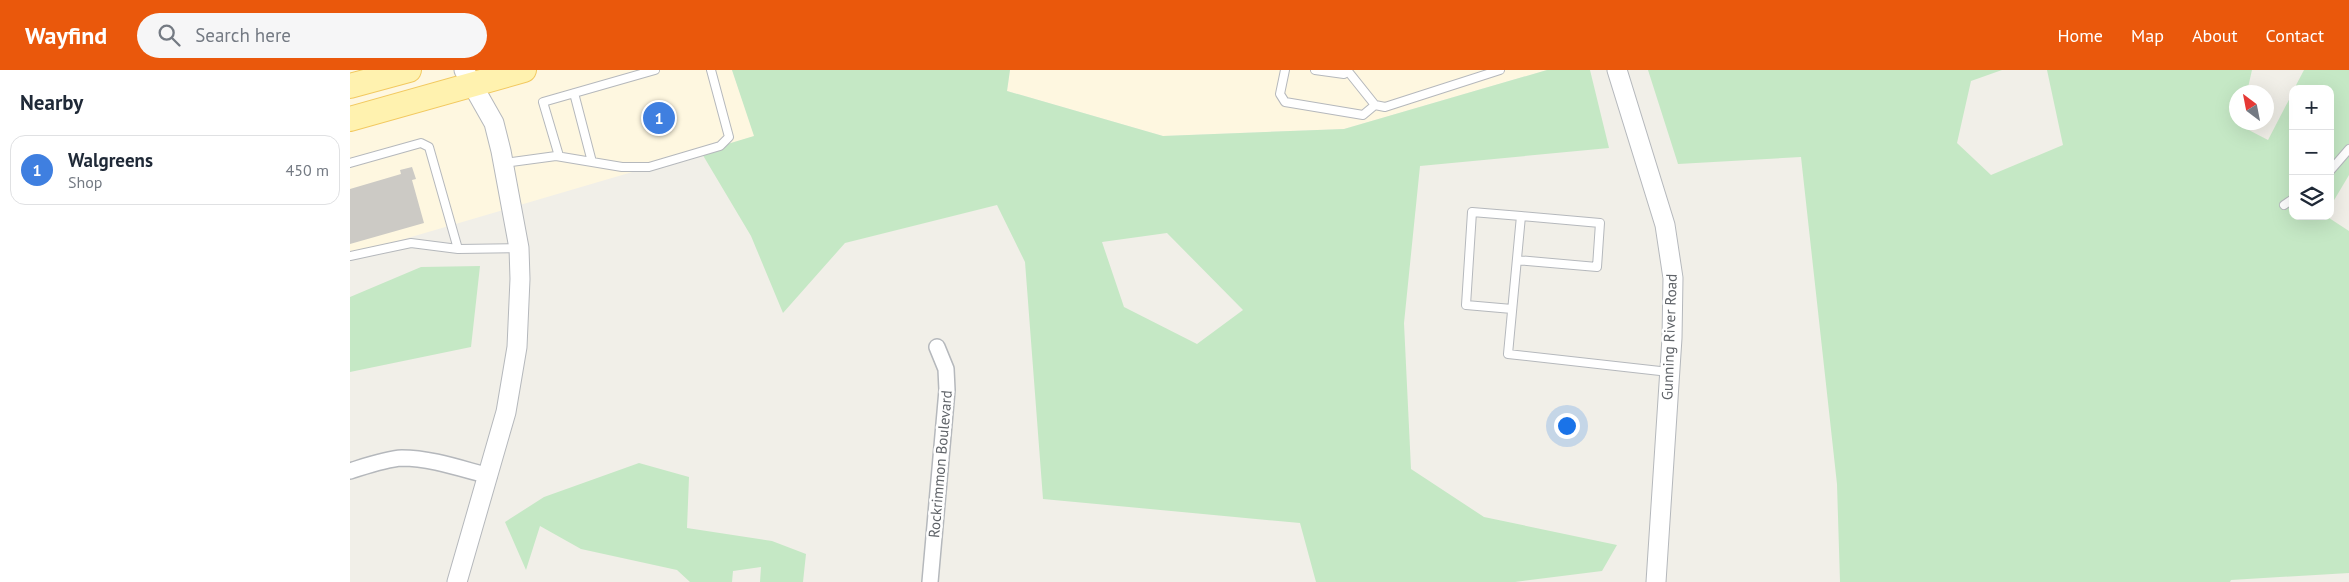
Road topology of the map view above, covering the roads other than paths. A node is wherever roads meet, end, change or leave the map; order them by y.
1 (409, 70) edge
2 (524, 70) edge
3 (655, 70) edge
4 (711, 70) edge
5 (1285, 70) edge
6 (1315, 70) edge
7 (1500, 70) edge
8 (1617, 70) edge
9 (1347, 71) edge
10 (480, 76) edge
11 (350, 86) edge
12 (574, 93) junction
13 (1375, 105) junction
14 (350, 119) edge
15 (2349, 149) edge
16 (559, 156) junction
17 (592, 162) junction
18 (350, 163) edge
19 (504, 163) junction
20 (2334, 166) edge
21 (2289, 202) edge
22 (2284, 205) dead end
23 (1521, 216) junction
24 (519, 248) junction
25 (458, 250) junction
26 (350, 256) edge
27 (1517, 260) junction
28 (1512, 309) junction
29 (937, 347) dead end
30 (1669, 372) junction
31 (350, 471) edge
32 (489, 476) junction
33 (457, 582) edge
34 (930, 582) edge
35 (1656, 582) edge

1 - 11 main road
2 - 10 main road
3 - 12 lane
4 - 17 lane
5 - 13 lane
6 - 9 lane
7 - 13 lane
8 - 30 street, Gunning River Road
9 - 13 lane
10 - 14 main road
10 - 19 street
12 - 16 lane
12 - 17 lane
15 - 20 lane
16 - 17 lane
16 - 19 lane
18 - 25 lane
19 - 24 street
21 - 22 lane
23 - 27 lane
23 - 27 lane
23 - 28 lane
24 - 25 lane
24 - 32 street
25 - 26 lane
27 - 28 lane
28 - 30 lane
29 - 34 street, Rockrimmon Boulevard
30 - 35 street, Gunning River Road
31 - 32 street
32 - 33 street

